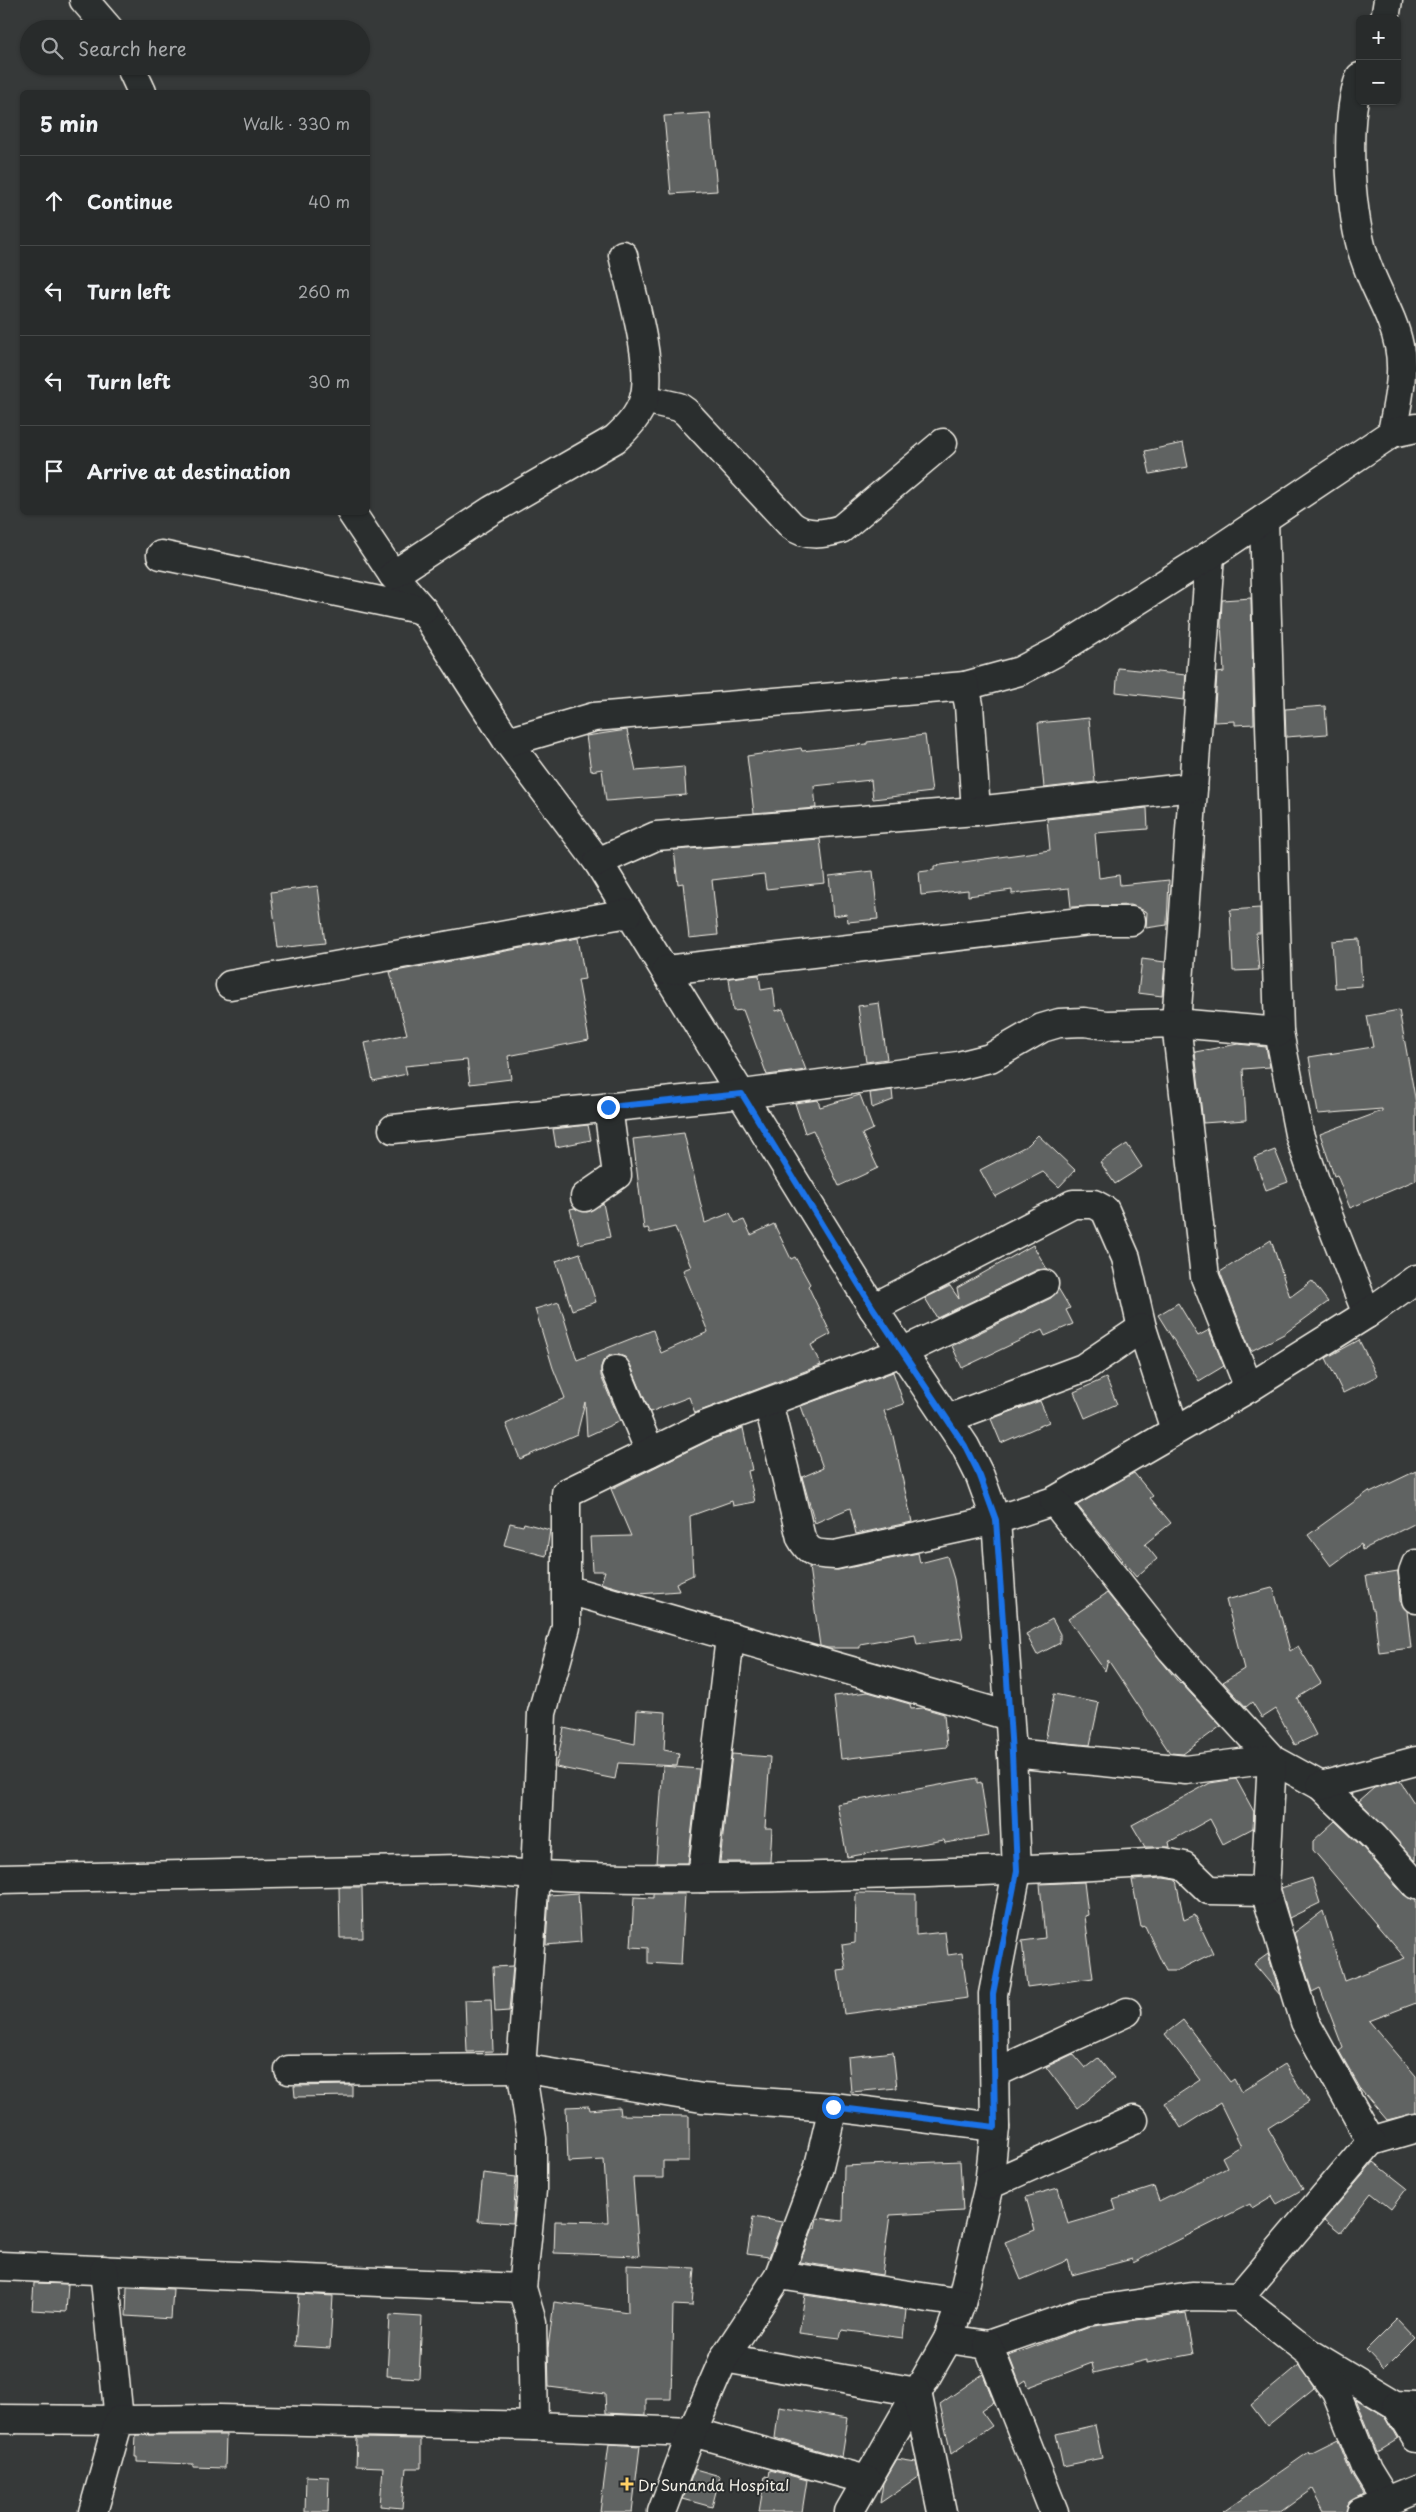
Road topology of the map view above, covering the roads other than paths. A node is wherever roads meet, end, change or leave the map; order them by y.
1 (84, 0) edge
2 (1388, 0) edge
3 (1386, 15) edge
4 (101, 20) edge
5 (134, 75) edge
6 (141, 90) edge
7 (1356, 99) edge
8 (623, 255) dead end
9 (644, 399) junction
10 (1404, 430) edge
11 (943, 443) dead end
12 (353, 515) edge
13 (1264, 519) junction
14 (161, 555) dead end
15 (1210, 555) junction
16 (393, 575) junction
17 (424, 610) junction
18 (965, 686) junction
19 (508, 742) junction
20 (1193, 787) junction
21 (976, 811) junction
22 (598, 862) junction
23 (628, 913) junction
24 (1131, 921) dead end
25 (666, 970) junction
26 (230, 984) dead end
27 (1176, 1023) junction
28 (1279, 1032) junction
29 (742, 1094) junction
30 (608, 1107) junction
31 (392, 1128) dead end
32 (584, 1198) dead end
33 (1416, 1279) edge
34 (1044, 1284) dead end
35 (873, 1308) junction
36 (1367, 1314) junction
37 (1142, 1328) junction
38 (902, 1352) junction
39 (616, 1370) dead end
40 (1249, 1388) junction
41 (768, 1402) junction
42 (946, 1419) junction
43 (1175, 1430) junction
44 (650, 1452) junction
45 (1054, 1501) junction
46 (996, 1520) junction
47 (1416, 1564) edge
48 (568, 1590) junction
49 (1416, 1599) edge
50 (730, 1636) junction
51 (1009, 1716) junction
52 (1012, 1753) junction
53 (1272, 1759) junction
54 (1416, 1761) edge
55 (1321, 1786) junction
56 (1017, 1871) junction
57 (535, 1876) junction
58 (702, 1878) junction
59 (0, 1879) edge
60 (1416, 1886) edge
61 (1265, 1891) junction
62 (1127, 2012) dead end
63 (521, 2068) junction
64 (289, 2070) dead end
65 (994, 2073) junction
66 (833, 2107) junction
67 (1134, 2120) dead end
68 (995, 2127) junction
69 (1416, 2128) edge
70 (1371, 2141) junction
71 (989, 2185) junction
72 (0, 2266) edge
73 (104, 2270) junction
74 (779, 2275) junction
75 (522, 2288) junction
76 (1239, 2297) junction
77 (961, 2304) junction
78 (948, 2339) junction
79 (988, 2346) junction
80 (1308, 2352) junction
81 (724, 2358) junction
82 (917, 2392) junction
83 (1406, 2405) edge
84 (0, 2419) edge
85 (119, 2420) junction
86 (534, 2426) junction
87 (692, 2432) junction
88 (1416, 2438) edge
89 (867, 2480) junction
90 (1416, 2489) edge
91 (1386, 2501) junction
92 (93, 2512) edge
93 (662, 2512) edge
94 (849, 2512) edge
95 (942, 2512) edge
96 (1054, 2512) edge
97 (1361, 2512) edge

1 - 4 street
2 - 3 street
5 - 6 street
7 - 10 street
8 - 9 street
9 - 11 street
9 - 16 street
10 - 13 street
12 - 16 street
13 - 15 street
13 - 28 street
14 - 17 street
15 - 18 street
15 - 20 street
16 - 17 street
17 - 19 street
18 - 19 street
18 - 21 street
19 - 22 street
20 - 21 street
20 - 27 street
21 - 22 street
22 - 23 street
23 - 25 street
23 - 26 street
24 - 25 street
25 - 29 street
27 - 28 street
27 - 29 street
27 - 40 street
28 - 36 street
29 - 30 street
29 - 35 street
30 - 31 street
30 - 32 street
33 - 36 street
34 - 38 street
35 - 37 street
35 - 38 street
36 - 40 street
37 - 42 street
37 - 43 street
38 - 41 street
38 - 42 street
39 - 44 street
40 - 43 street
41 - 44 street
41 - 46 street
42 - 46 street
43 - 45 street
44 - 48 street
45 - 46 street
45 - 53 street
46 - 51 street
47 - 49 street
48 - 50 street
48 - 57 street
50 - 51 street
50 - 58 street
51 - 52 street
52 - 53 street
52 - 56 street
53 - 55 street
53 - 61 street
54 - 55 street
55 - 60 street
56 - 58 street
56 - 61 street
56 - 65 street
57 - 58 street
57 - 59 street
57 - 63 street
61 - 70 street
62 - 65 street
63 - 64 street
63 - 66 street
63 - 75 street
65 - 68 street
66 - 68 street
66 - 74 street
67 - 71 street
68 - 71 street
69 - 70 street
70 - 76 street
71 - 77 street
72 - 73 street
73 - 75 street
73 - 85 street
74 - 77 street
74 - 81 street
75 - 86 street
76 - 79 street
76 - 80 street
77 - 78 street
78 - 79 street
78 - 82 street
79 - 96 street
80 - 83 street
80 - 91 street
81 - 82 street
81 - 87 street
82 - 89 street
82 - 95 street
83 - 88 street
84 - 85 street
85 - 86 street
85 - 92 street
86 - 87 street
87 - 89 street
87 - 93 street
89 - 94 street
90 - 91 street
91 - 97 street

